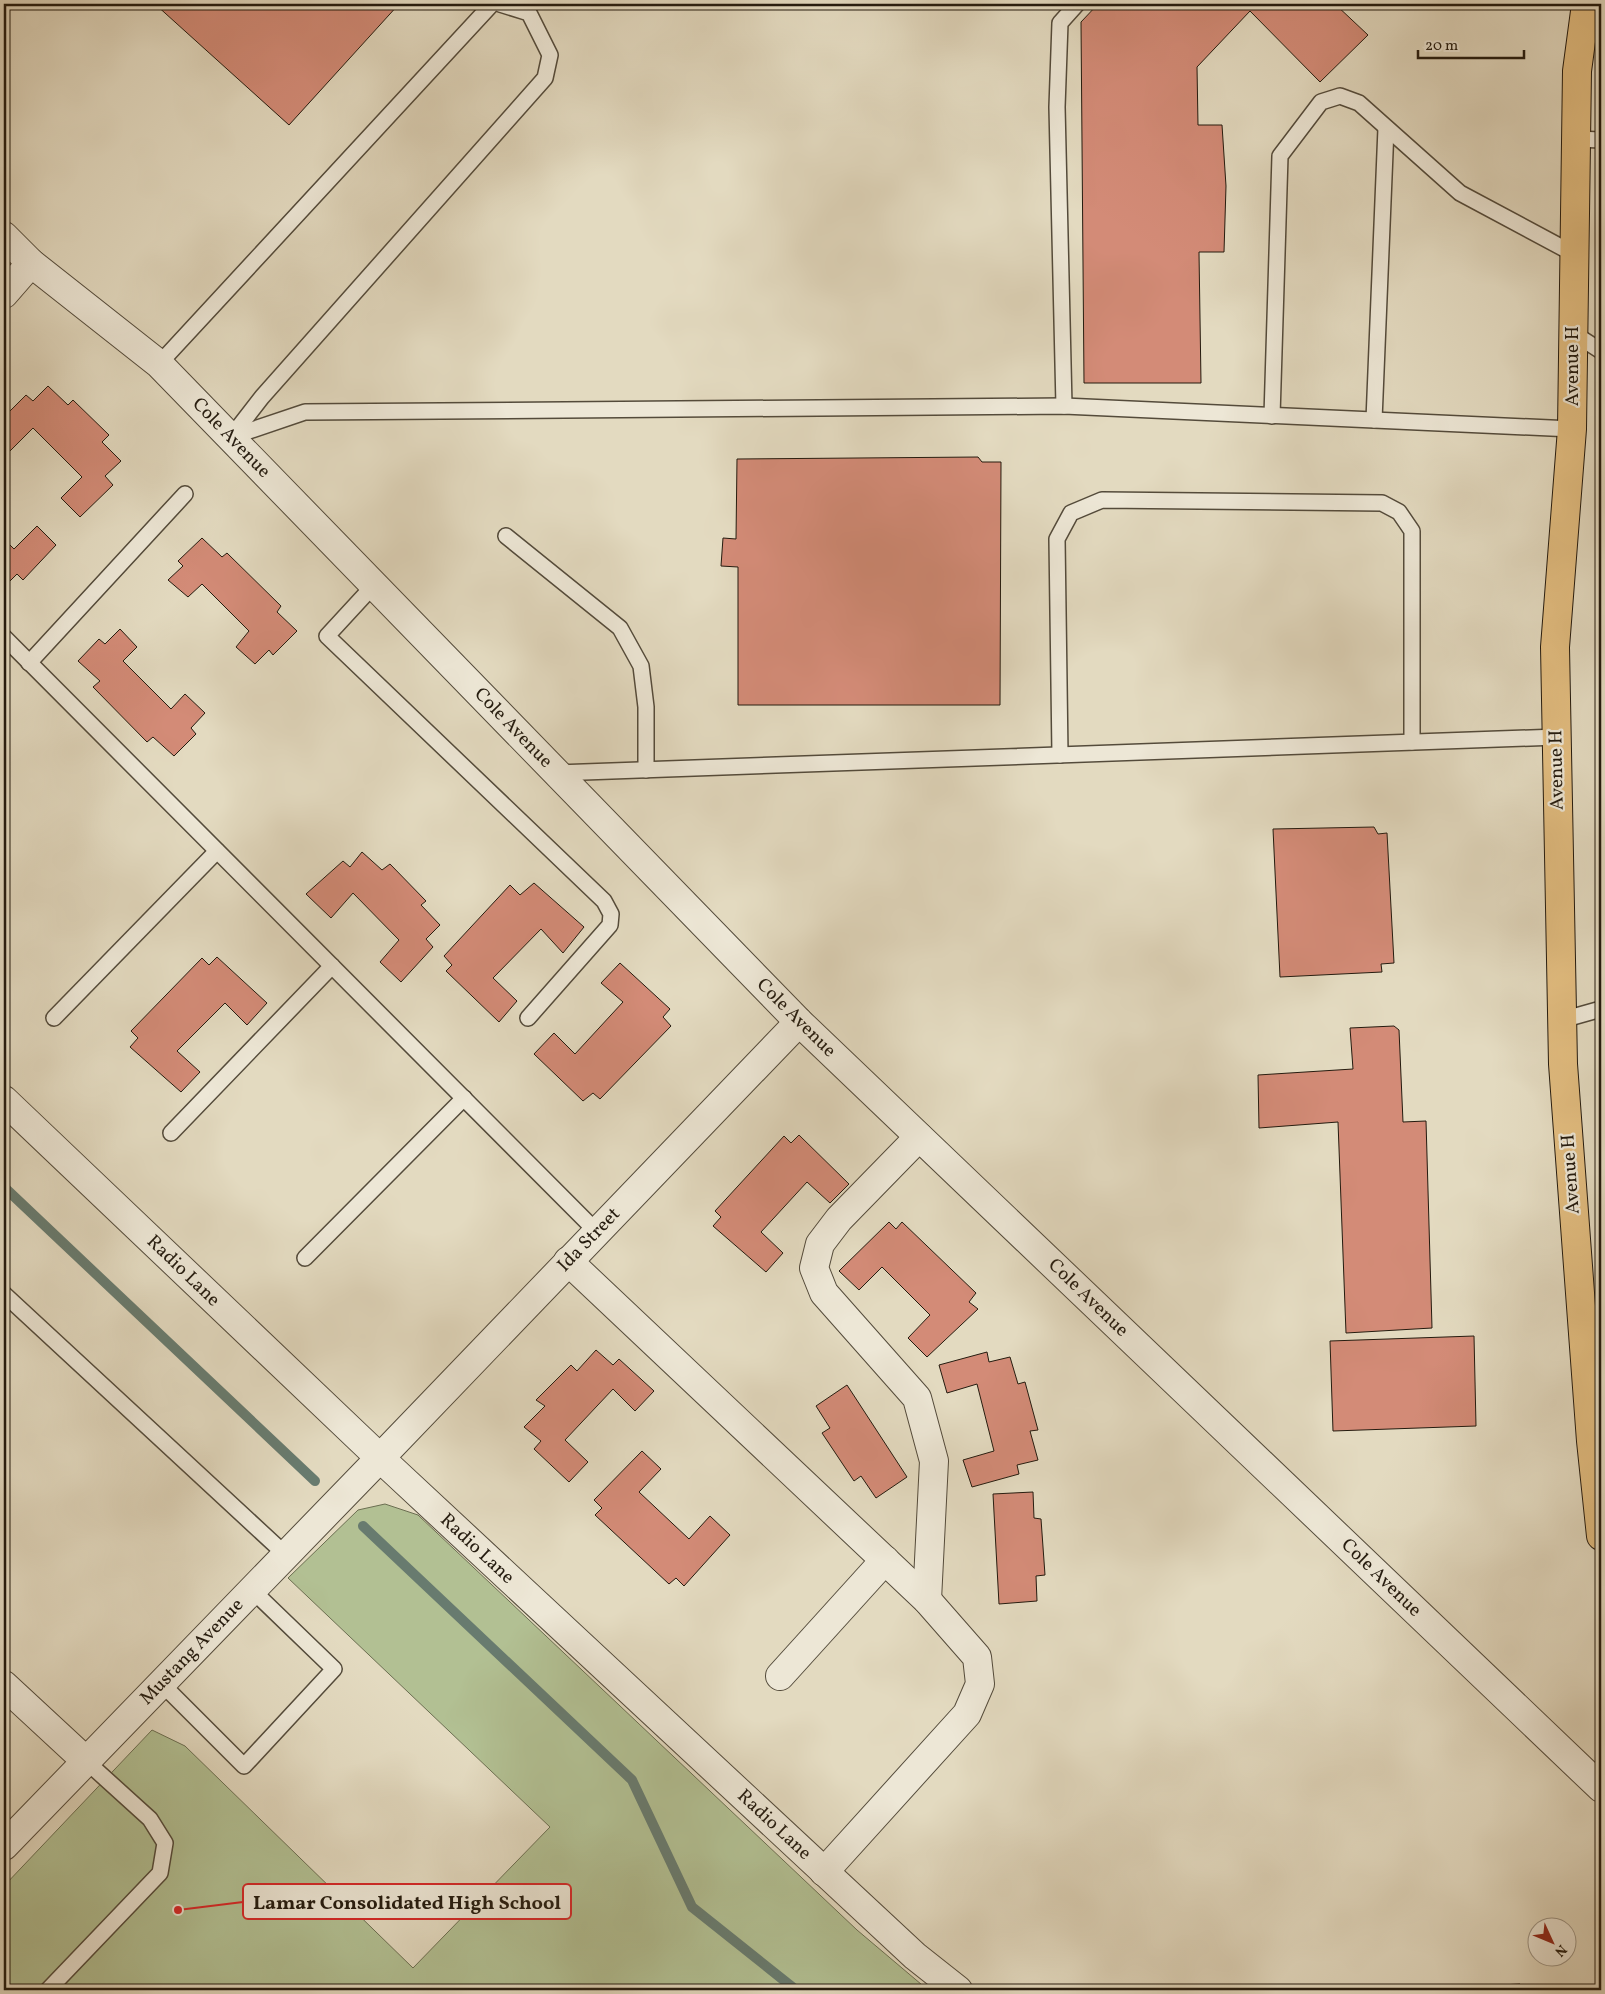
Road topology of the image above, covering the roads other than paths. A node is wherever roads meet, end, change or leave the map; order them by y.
1 (492, 4) edge
2 (500, 4) edge
3 (1077, 4) edge
4 (1586, 4) edge
5 (1386, 128) junction
6 (1589, 140) edge
7 (4, 236) edge
8 (1574, 254) junction
9 (31, 263) junction
10 (4, 294) edge
11 (1573, 333) junction
12 (1601, 351) edge
13 (158, 364) junction
14 (1064, 406) junction
15 (1272, 416) junction
16 (1374, 420) junction
17 (1572, 429) junction
18 (231, 438) junction
19 (186, 494) dead end
20 (506, 536) dead end
21 (374, 585) junction
22 (4, 637) edge
23 (30, 663) junction
24 (1557, 737) junction
25 (1412, 742) junction
26 (1060, 755) junction
27 (646, 770) junction
28 (556, 773) junction
29 (217, 851) junction
30 (332, 966) junction
31 (1601, 1009) edge
32 (54, 1018) dead end
33 (528, 1018) dead end
34 (1562, 1020) junction
35 (799, 1022) junction
36 (464, 1098) junction
37 (4, 1100) edge
38 (171, 1133) dead end
39 (919, 1137) junction
40 (597, 1232) junction
41 (305, 1258) dead end
42 (568, 1261) junction
43 (4, 1294) edge
44 (1595, 1397) edge
45 (380, 1458) junction
46 (1601, 1536) edge
47 (286, 1555) junction
48 (885, 1560) junction
49 (252, 1590) junction
50 (928, 1600) junction
51 (780, 1676) dead end
52 (162, 1683) junction
53 (4, 1685) edge
54 (86, 1761) junction
55 (1601, 1788) edge
56 (4, 1846) edge
57 (824, 1872) junction
58 (48, 1990) edge
59 (958, 1990) edge

1 - 13 lane
2 - 18 lane
3 - 14 lane
4 - 6 main road, Avenue H
5 - 8 lane
5 - 15 lane
5 - 16 lane
6 - 8 main road, Avenue H
7 - 9 street, Cole Avenue
8 - 11 main road, Avenue H
9 - 10 street
9 - 13 street, Cole Avenue
11 - 12 lane
11 - 17 main road, Avenue H
13 - 18 street, Cole Avenue
14 - 15 lane
14 - 18 lane
15 - 16 lane
16 - 17 lane
17 - 24 main road, Avenue H
18 - 21 street, Cole Avenue
19 - 23 lane
20 - 27 lane
21 - 28 street, Cole Avenue
21 - 33 lane
22 - 23 lane
23 - 29 lane
24 - 25 lane
24 - 34 main road, Avenue H
25 - 26 lane
25 - 26 lane
26 - 27 lane
27 - 28 lane
28 - 35 street, Cole Avenue
29 - 30 lane
29 - 32 lane
30 - 36 lane
30 - 38 lane
31 - 34 lane
34 - 44 main road, Avenue H
35 - 39 street, Cole Avenue
35 - 40 street, Ida Street
36 - 40 lane
36 - 41 lane
37 - 45 street, Radio Lane
39 - 50 street
39 - 55 street, Cole Avenue
40 - 42 street, Ida Street
42 - 45 street, Ida Street
42 - 48 street
43 - 47 lane
44 - 46 main road, Avenue H
45 - 47 street, Mustang Avenue
45 - 57 street, Radio Lane
47 - 49 street, Mustang Avenue
48 - 50 street
48 - 51 street
49 - 52 street, Mustang Avenue
49 - 52 lane
50 - 57 street
52 - 54 street, Mustang Avenue
53 - 54 street
54 - 56 street, Mustang Avenue
54 - 58 lane
57 - 59 street, Radio Lane

